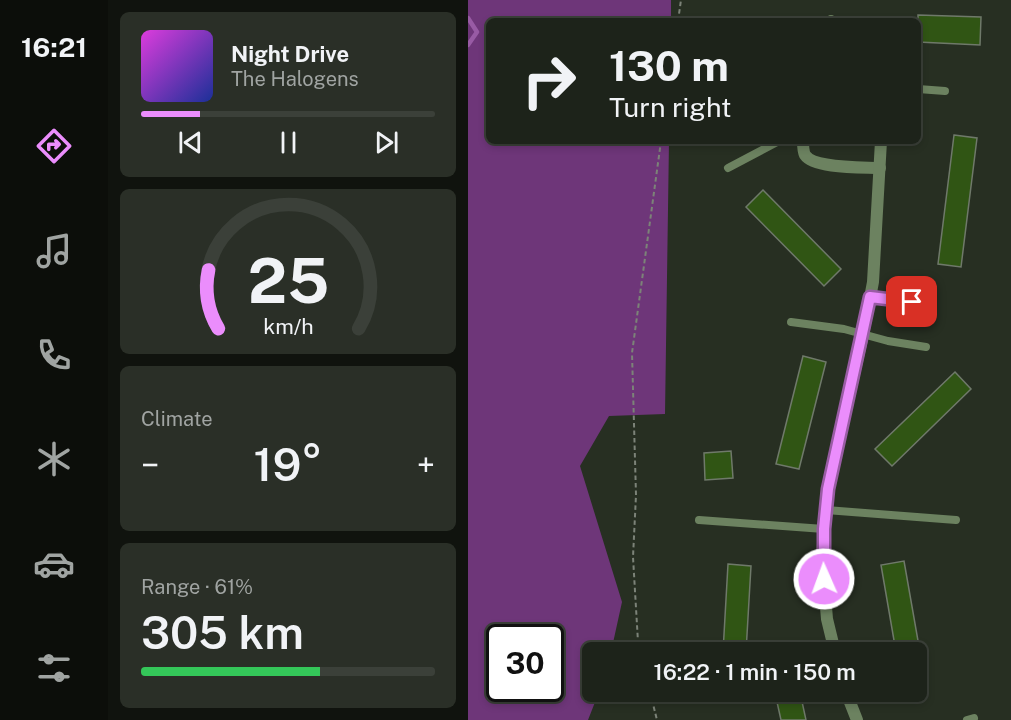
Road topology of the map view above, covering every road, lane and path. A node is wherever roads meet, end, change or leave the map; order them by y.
1 (681, 0) edge
2 (678, 18) edge
3 (921, 89) edge
4 (945, 91) dead end
5 (661, 144) edge
6 (773, 144) edge
7 (803, 144) edge
8 (881, 144) edge
9 (728, 168) dead end
10 (880, 168) junction
11 (870, 297) junction
12 (932, 304) dead end
13 (791, 322) dead end
14 (863, 335) junction
15 (926, 347) dead end
16 (826, 510) junction
17 (956, 519) dead end
18 (699, 520) dead end
19 (824, 529) junction
20 (638, 642) edge
21 (832, 642) edge
22 (652, 702) edge
23 (850, 702) edge
24 (657, 720) edge
25 (857, 720) edge

1 - 2 path
3 - 4 lane
5 - 20 path
6 - 9 lane
7 - 10 street
8 - 10 street
10 - 11 street
11 - 12 lane
11 - 14 street
13 - 14 lane
14 - 15 lane
14 - 16 street
16 - 17 lane
16 - 19 street
18 - 19 lane
19 - 21 street
22 - 24 path
23 - 25 street

